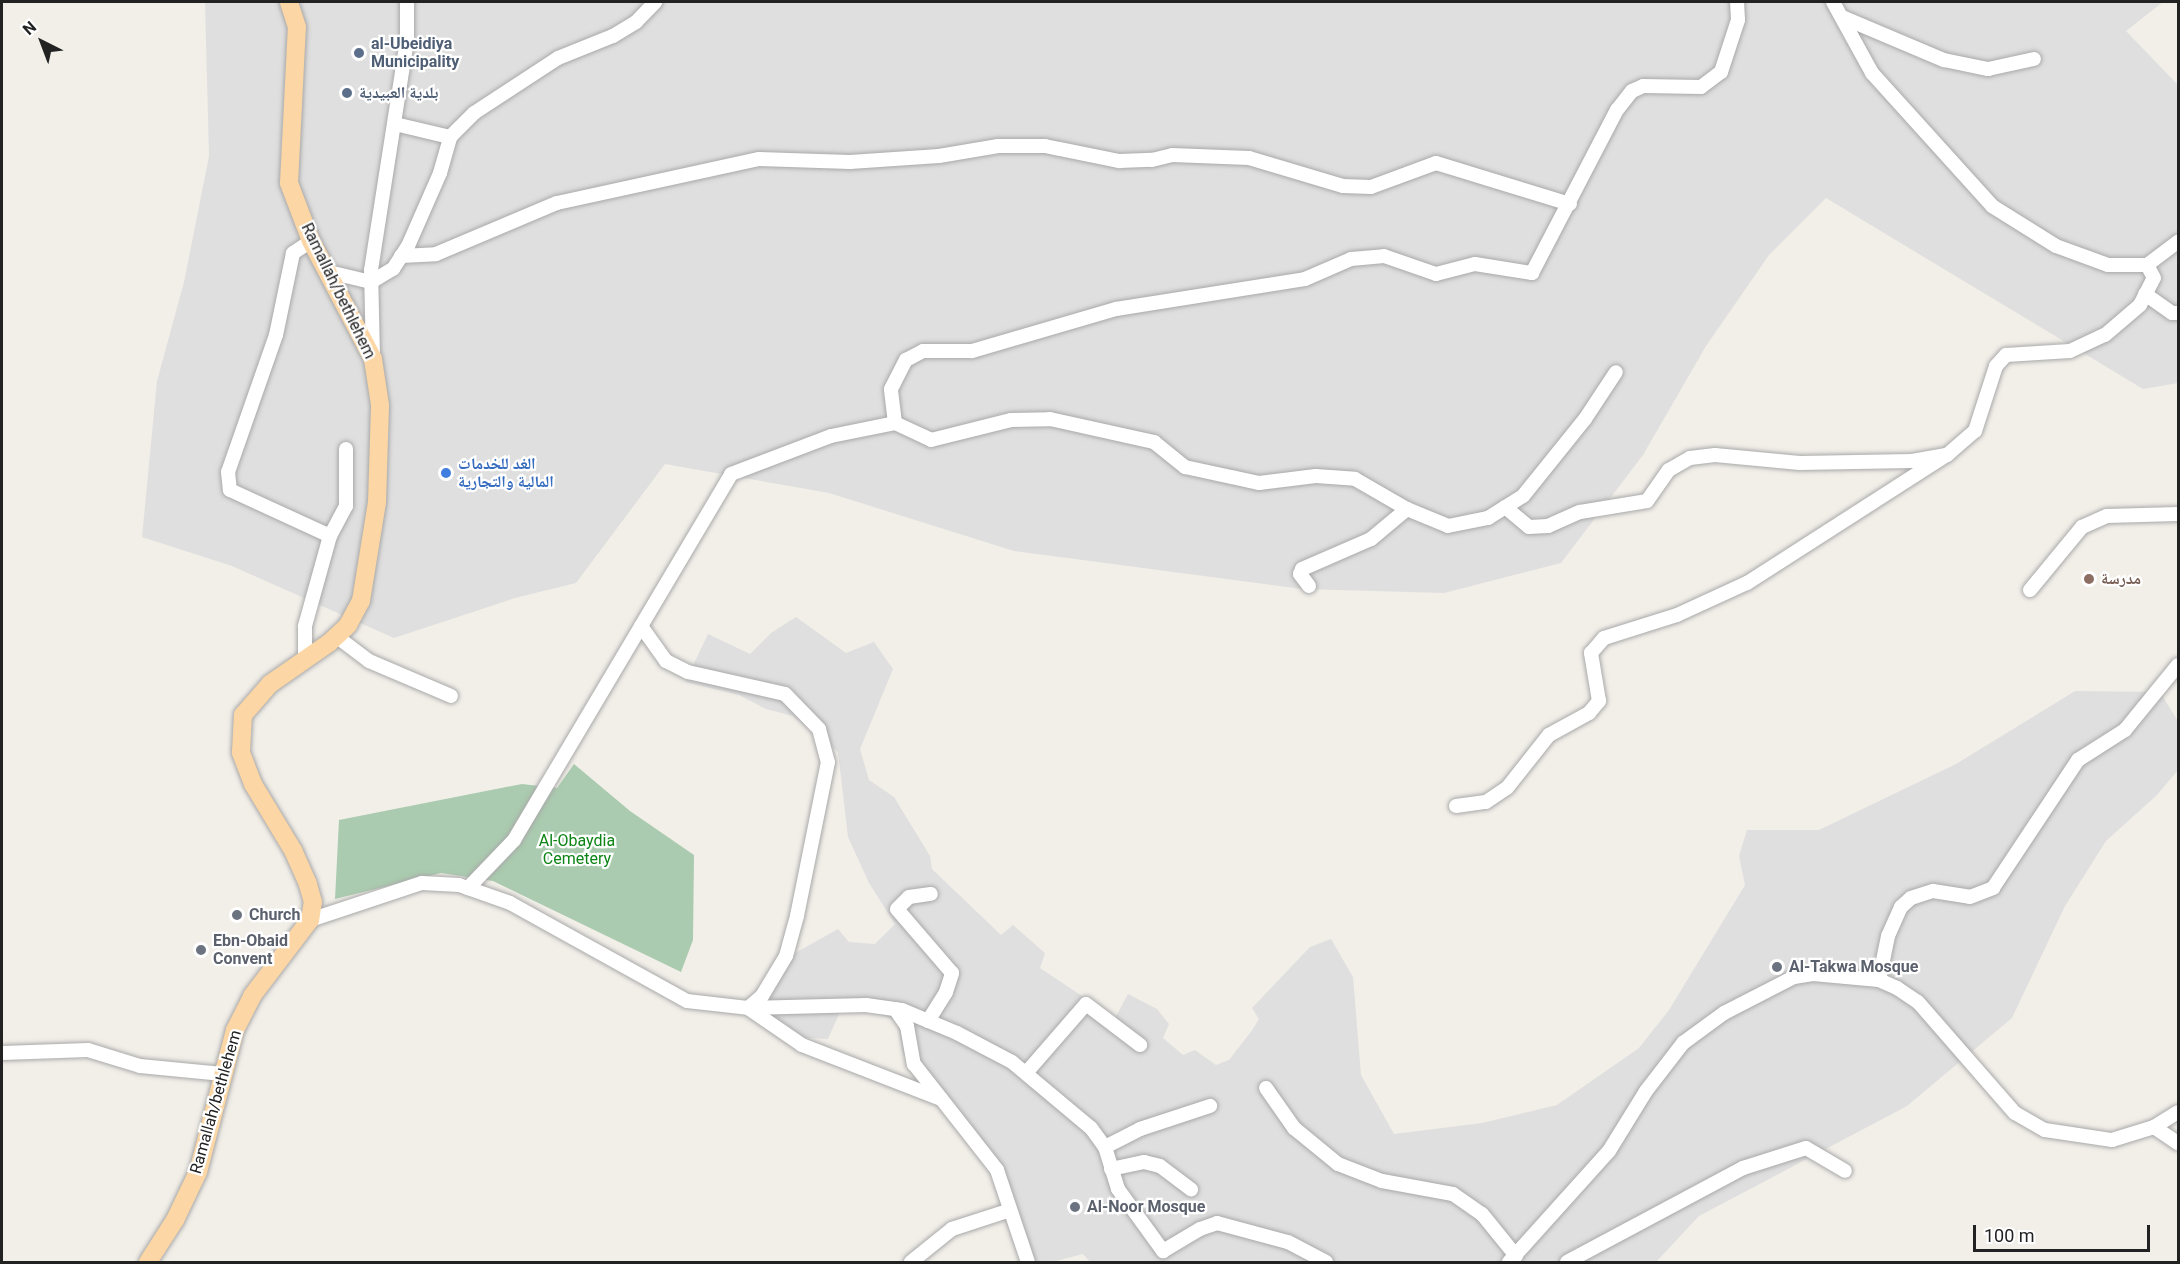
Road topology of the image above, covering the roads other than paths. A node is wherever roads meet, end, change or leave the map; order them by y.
1 (290, 2) edge
2 (407, 2) edge
3 (655, 2) edge
4 (1737, 2) edge
5 (1833, 2) edge
6 (1842, 17) junction
7 (2034, 59) dead end
8 (395, 123) junction
9 (450, 137) junction
10 (1570, 204) junction
11 (311, 241) junction
12 (2178, 242) edge
13 (401, 256) junction
14 (2147, 265) junction
15 (329, 272) junction
16 (371, 282) junction
17 (2145, 294) junction
18 (2178, 313) edge
19 (373, 359) junction
20 (1616, 372) dead end
21 (895, 423) junction
22 (346, 448) dead end
23 (1947, 455) junction
24 (1505, 507) junction
25 (1407, 509) junction
26 (2178, 514) edge
27 (330, 536) junction
28 (1309, 586) dead end
29 (2030, 590) dead end
30 (641, 626) junction
31 (336, 636) junction
32 (305, 661) junction
33 (2178, 665) edge
34 (451, 696) dead end
35 (1456, 806) dead end
36 (468, 888) junction
37 (931, 894) dead end
38 (310, 920) junction
39 (1879, 980) junction
40 (748, 1008) junction
41 (895, 1009) junction
42 (927, 1021) junction
43 (1140, 1045) dead end
44 (2, 1053) edge
45 (1026, 1073) junction
46 (223, 1074) junction
47 (1266, 1088) dead end
48 (941, 1100) junction
49 (1210, 1106) dead end
50 (2178, 1112) edge
51 (2154, 1126) junction
52 (2178, 1143) edge
53 (1105, 1147) junction
54 (1112, 1169) junction
55 (1845, 1171) dead end
56 (1191, 1189) dead end
57 (1010, 1210) junction
58 (1163, 1251) junction
59 (1512, 1259) edge
60 (148, 1263) edge
61 (910, 1263) edge
62 (1028, 1263) edge
63 (1172, 1263) edge
64 (1326, 1263) edge
65 (1567, 1263) edge

1 - 11 main road, Ramallah/bethlehem
2 - 8 street
3 - 9 street
4 - 10 street
5 - 6 street
6 - 7 street
6 - 14 street
8 - 9 street
8 - 16 street
9 - 13 street
10 - 13 street
10 - 21 street
11 - 15 main road, Ramallah/bethlehem
11 - 27 street
12 - 14 street
13 - 16 street
14 - 17 street
15 - 16 street
15 - 19 main road, Ramallah/bethlehem
16 - 19 street
17 - 18 street
17 - 23 street
19 - 31 main road, Ramallah/bethlehem
20 - 24 street
21 - 25 street
21 - 30 street
22 - 27 street
23 - 24 street
23 - 35 street
24 - 25 street
25 - 28 street
26 - 29 street
27 - 32 street
30 - 36 street
30 - 40 street
31 - 32 main road, Ramallah/bethlehem
31 - 34 street
32 - 38 main road, Ramallah/bethlehem
33 - 39 street
36 - 38 street
36 - 40 street
37 - 42 street
38 - 46 main road, Ramallah/bethlehem
39 - 51 street
39 - 59 street
40 - 41 street
40 - 48 street
41 - 42 street
41 - 48 street
42 - 45 street
43 - 45 street
44 - 46 street
45 - 53 street
46 - 60 main road, Ramallah/bethlehem
47 - 59 street
48 - 57 street
49 - 53 street
50 - 51 street
51 - 52 street
53 - 54 street
54 - 56 street
54 - 58 street
55 - 65 street
57 - 61 street
57 - 62 street
58 - 63 street
58 - 64 street

